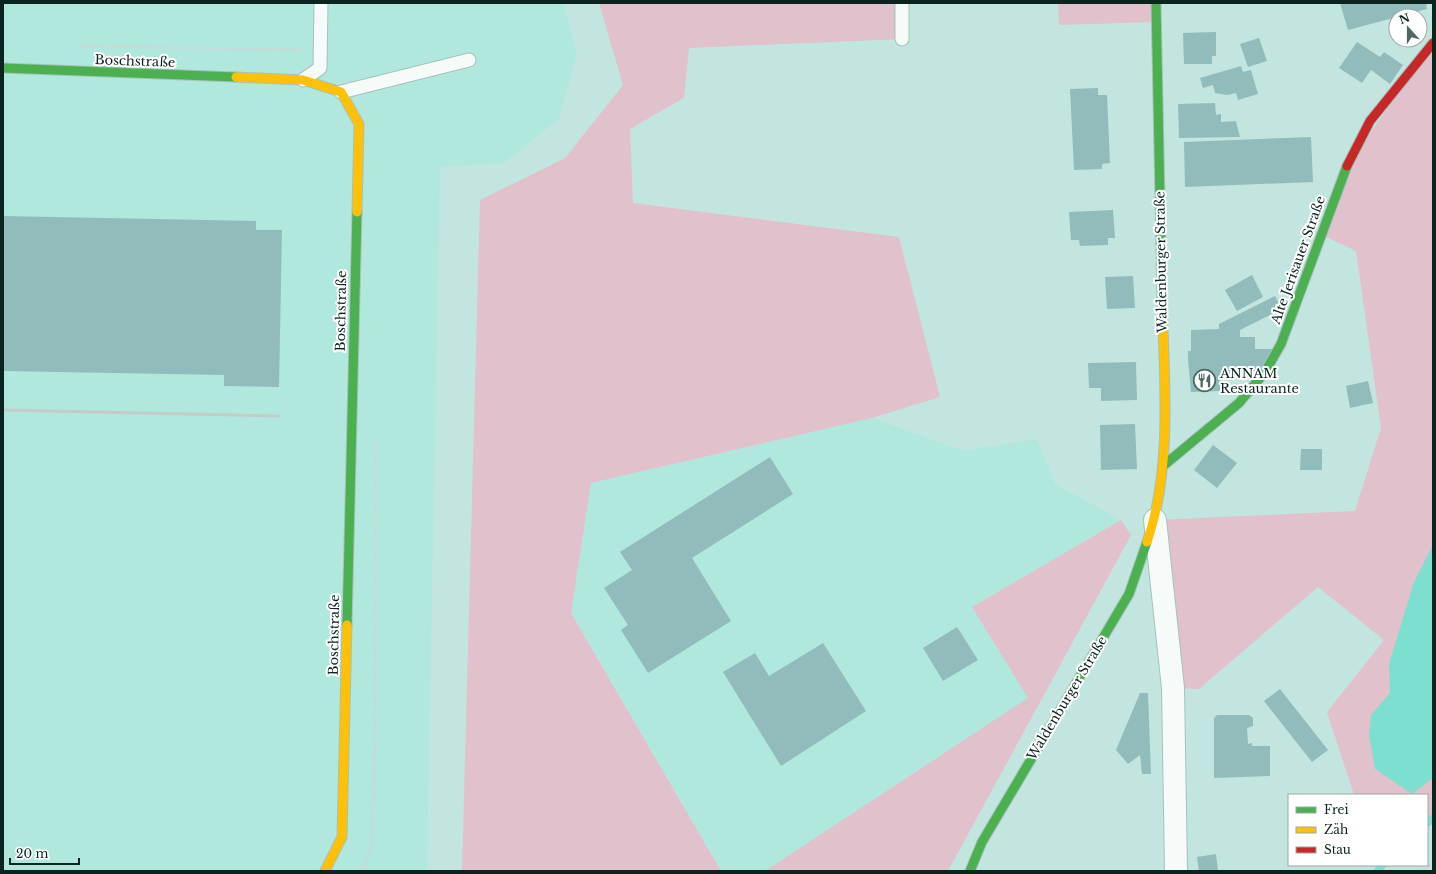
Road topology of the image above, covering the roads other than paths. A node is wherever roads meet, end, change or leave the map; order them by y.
1 (321, 3) edge
2 (902, 3) edge
3 (1156, 3) edge
4 (902, 39) dead end
5 (1433, 43) edge
6 (469, 60) dead end
7 (3, 68) edge
8 (302, 80) junction
9 (341, 92) junction
10 (1163, 466) junction
11 (1156, 520) junction
12 (325, 871) edge
13 (970, 871) edge
14 (1176, 871) edge

1 - 8 lane
2 - 4 lane
3 - 10 street, Waldenburger Straße
5 - 10 street, Alte Jerisauer Straße
6 - 9 lane
7 - 8 street, Boschstraße
8 - 9 street, Boschstraße
9 - 12 street, Boschstraße
10 - 11 street, Waldenburger Straße
11 - 13 street, Waldenburger Straße
11 - 14 street, Waldenburger Straße

